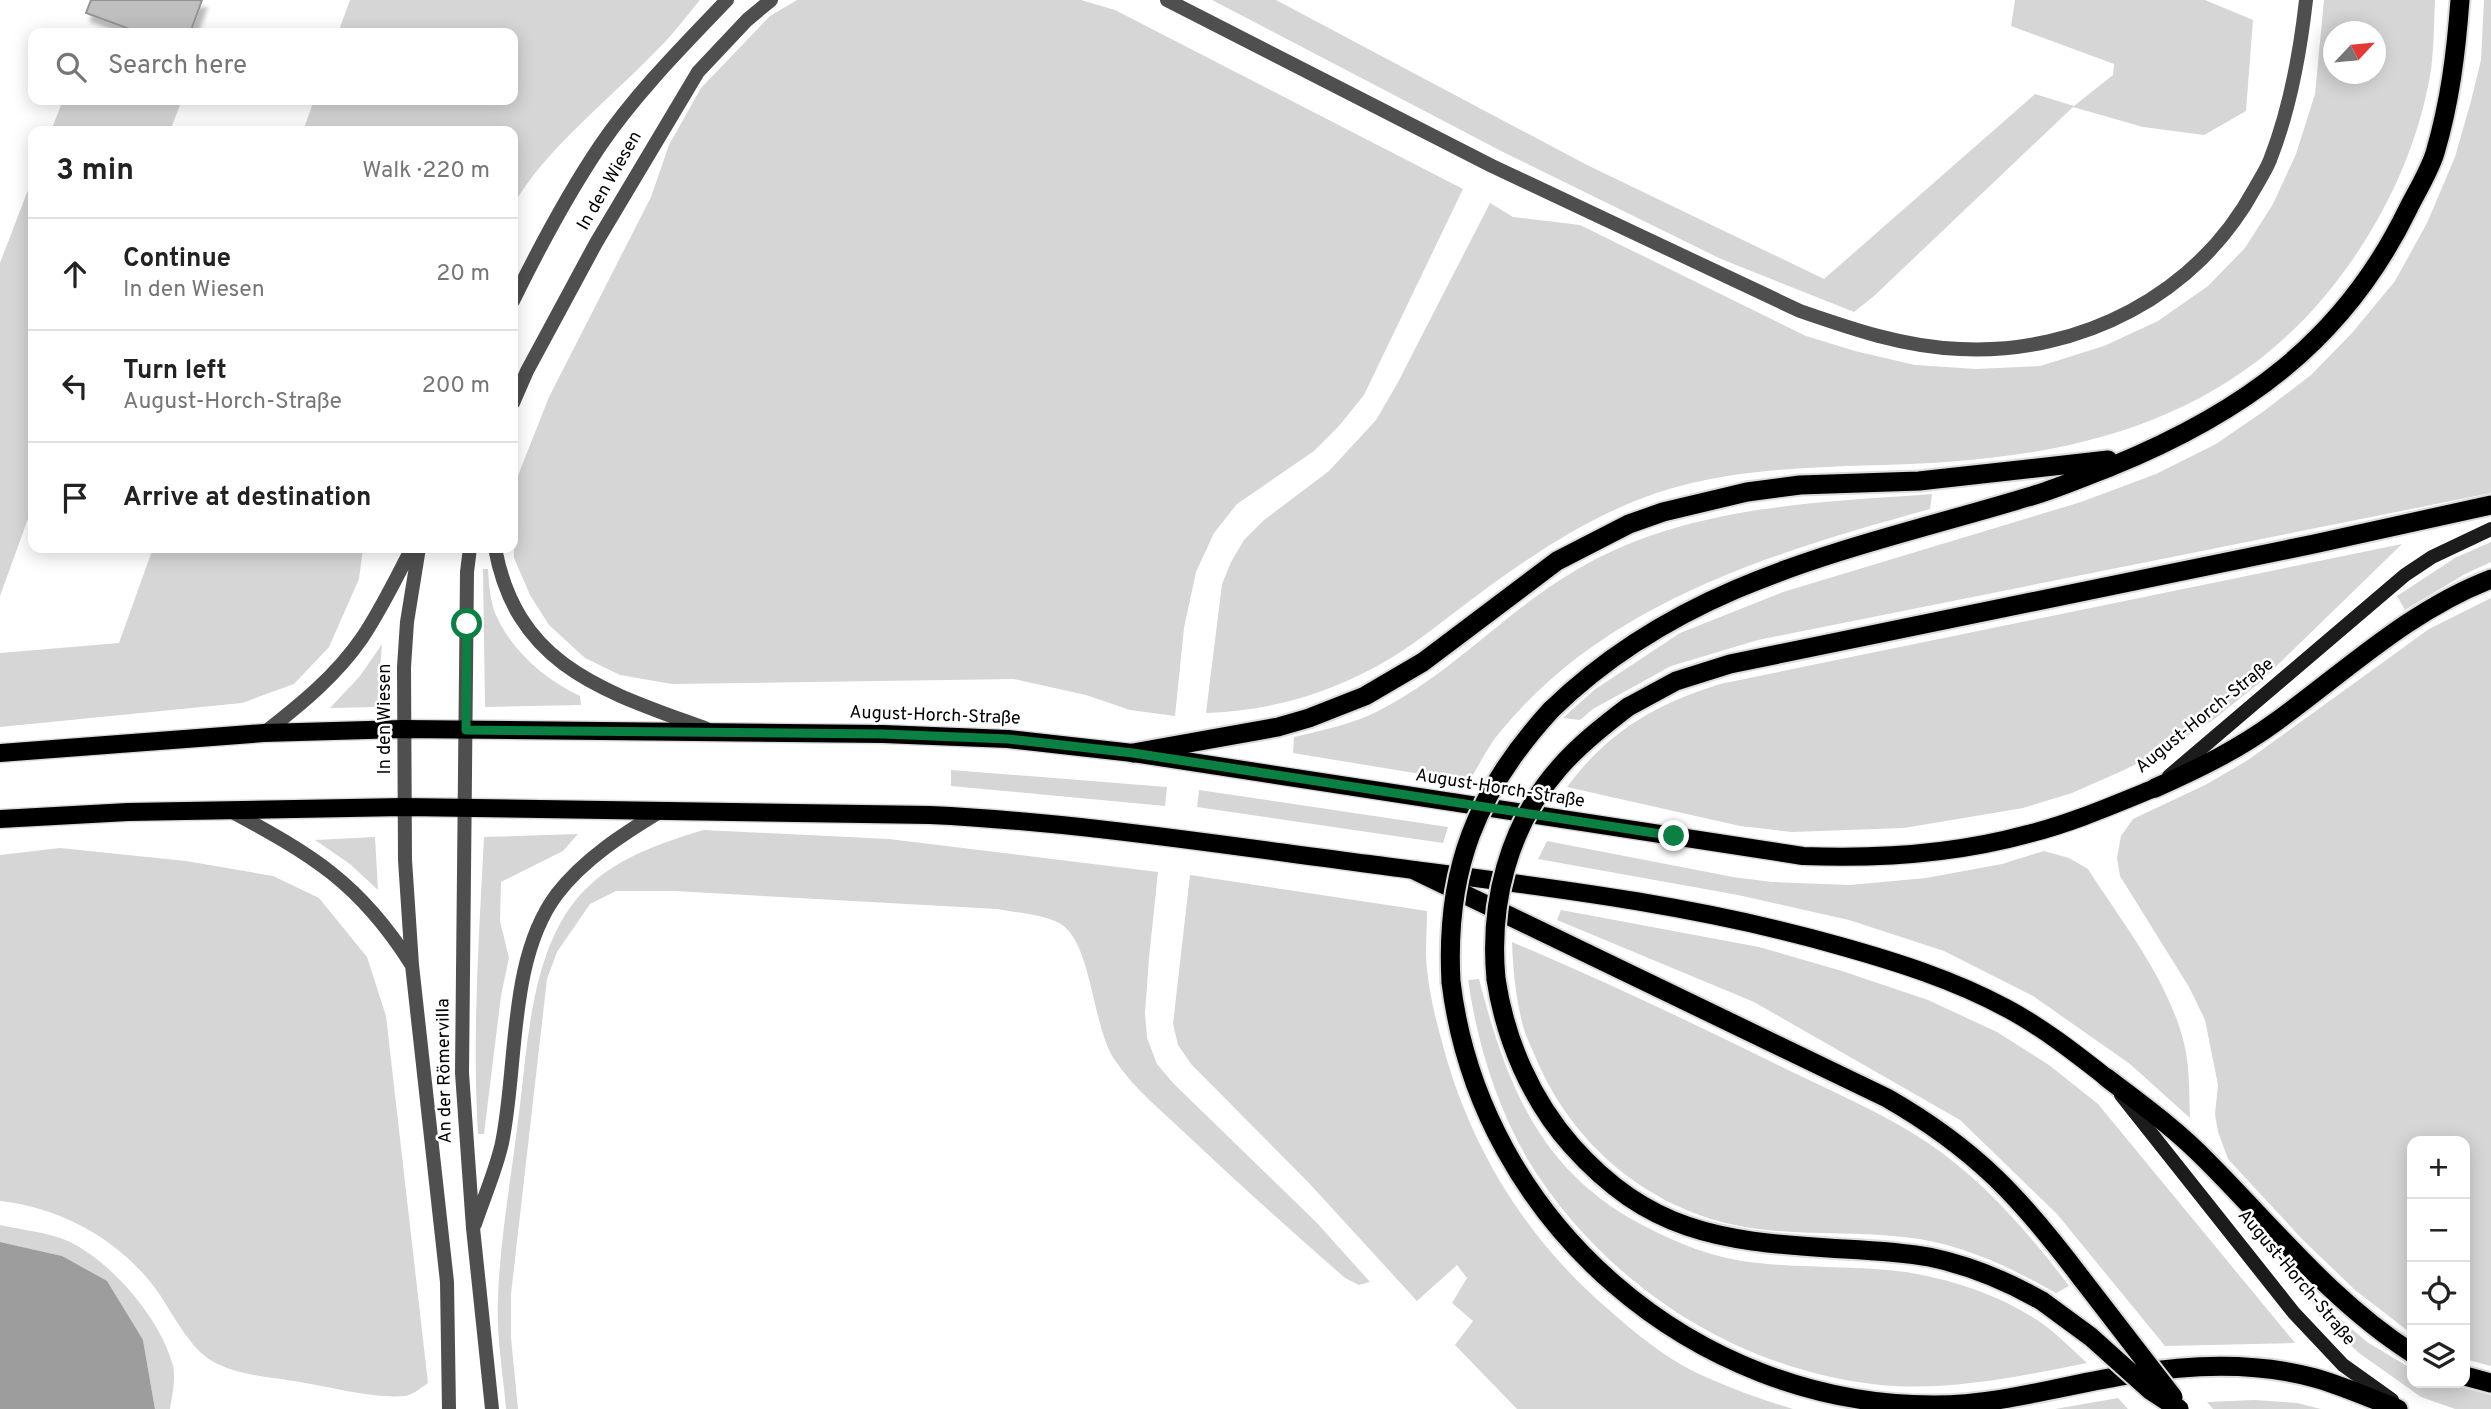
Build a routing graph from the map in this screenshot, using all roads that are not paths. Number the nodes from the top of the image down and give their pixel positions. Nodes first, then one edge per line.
1 (727, 0) edge
2 (771, 0) edge
3 (1167, 0) edge
4 (2306, 0) edge
5 (2460, 0) edge
6 (518, 292) edge
7 (518, 392) edge
8 (2135, 456) junction
9 (2491, 505) edge
10 (2491, 529) edge
11 (409, 553) edge
12 (418, 553) edge
13 (469, 553) edge
14 (496, 553) edge
15 (2491, 579) edge
16 (403, 729) junction
17 (466, 730) junction
18 (264, 733) junction
19 (718, 733) junction
20 (0, 753) edge
21 (1133, 753) junction
22 (2155, 788) junction
23 (404, 807) junction
24 (465, 809) junction
25 (228, 810) junction
26 (660, 811) junction
27 (0, 819) edge
28 (1416, 871) junction
29 (412, 965) junction
30 (2107, 1078) junction
31 (473, 1228) junction
32 (2407, 1350) edge
33 (2470, 1377) edge
34 (2491, 1383) edge
35 (449, 1409) edge
36 (492, 1409) edge
37 (2181, 1409) edge
38 (2398, 1409) edge
39 (2406, 1409) edge

1 - 6 street, In den Wiesen
2 - 7 street, In den Wiesen
3 - 4 street
5 - 8 highway
8 - 21 highway
8 - 38 highway, bridge
9 - 37 highway, bridge
10 - 22 main road, August-Horch-Straße
11 - 18 street
12 - 16 street, In den Wiesen
13 - 17 street
14 - 19 street
15 - 22 highway
16 - 17 main road, August-Horch-Straße
16 - 18 main road, August-Horch-Straße
16 - 23 street, In den Wiesen
17 - 19 main road, August-Horch-Straße
17 - 24 street, An der Römervilla
18 - 20 main road, August-Horch-Straße
19 - 21 main road, August-Horch-Straße
21 - 22 main road, August-Horch-Straße
23 - 24 main road, August-Horch-Straße
23 - 25 main road, August-Horch-Straße
23 - 29 street, An der Römervilla
24 - 26 main road, August-Horch-Straße
24 - 31 street, An der Römervilla
25 - 27 main road, August-Horch-Straße
25 - 29 street
26 - 28 main road, August-Horch-Straße
26 - 31 street
28 - 30 main road, August-Horch-Straße
28 - 37 highway, bridge
29 - 35 street, An der Römervilla
30 - 32 highway
30 - 39 main road, August-Horch-Straße
31 - 36 street, An der Römervilla
33 - 34 highway

